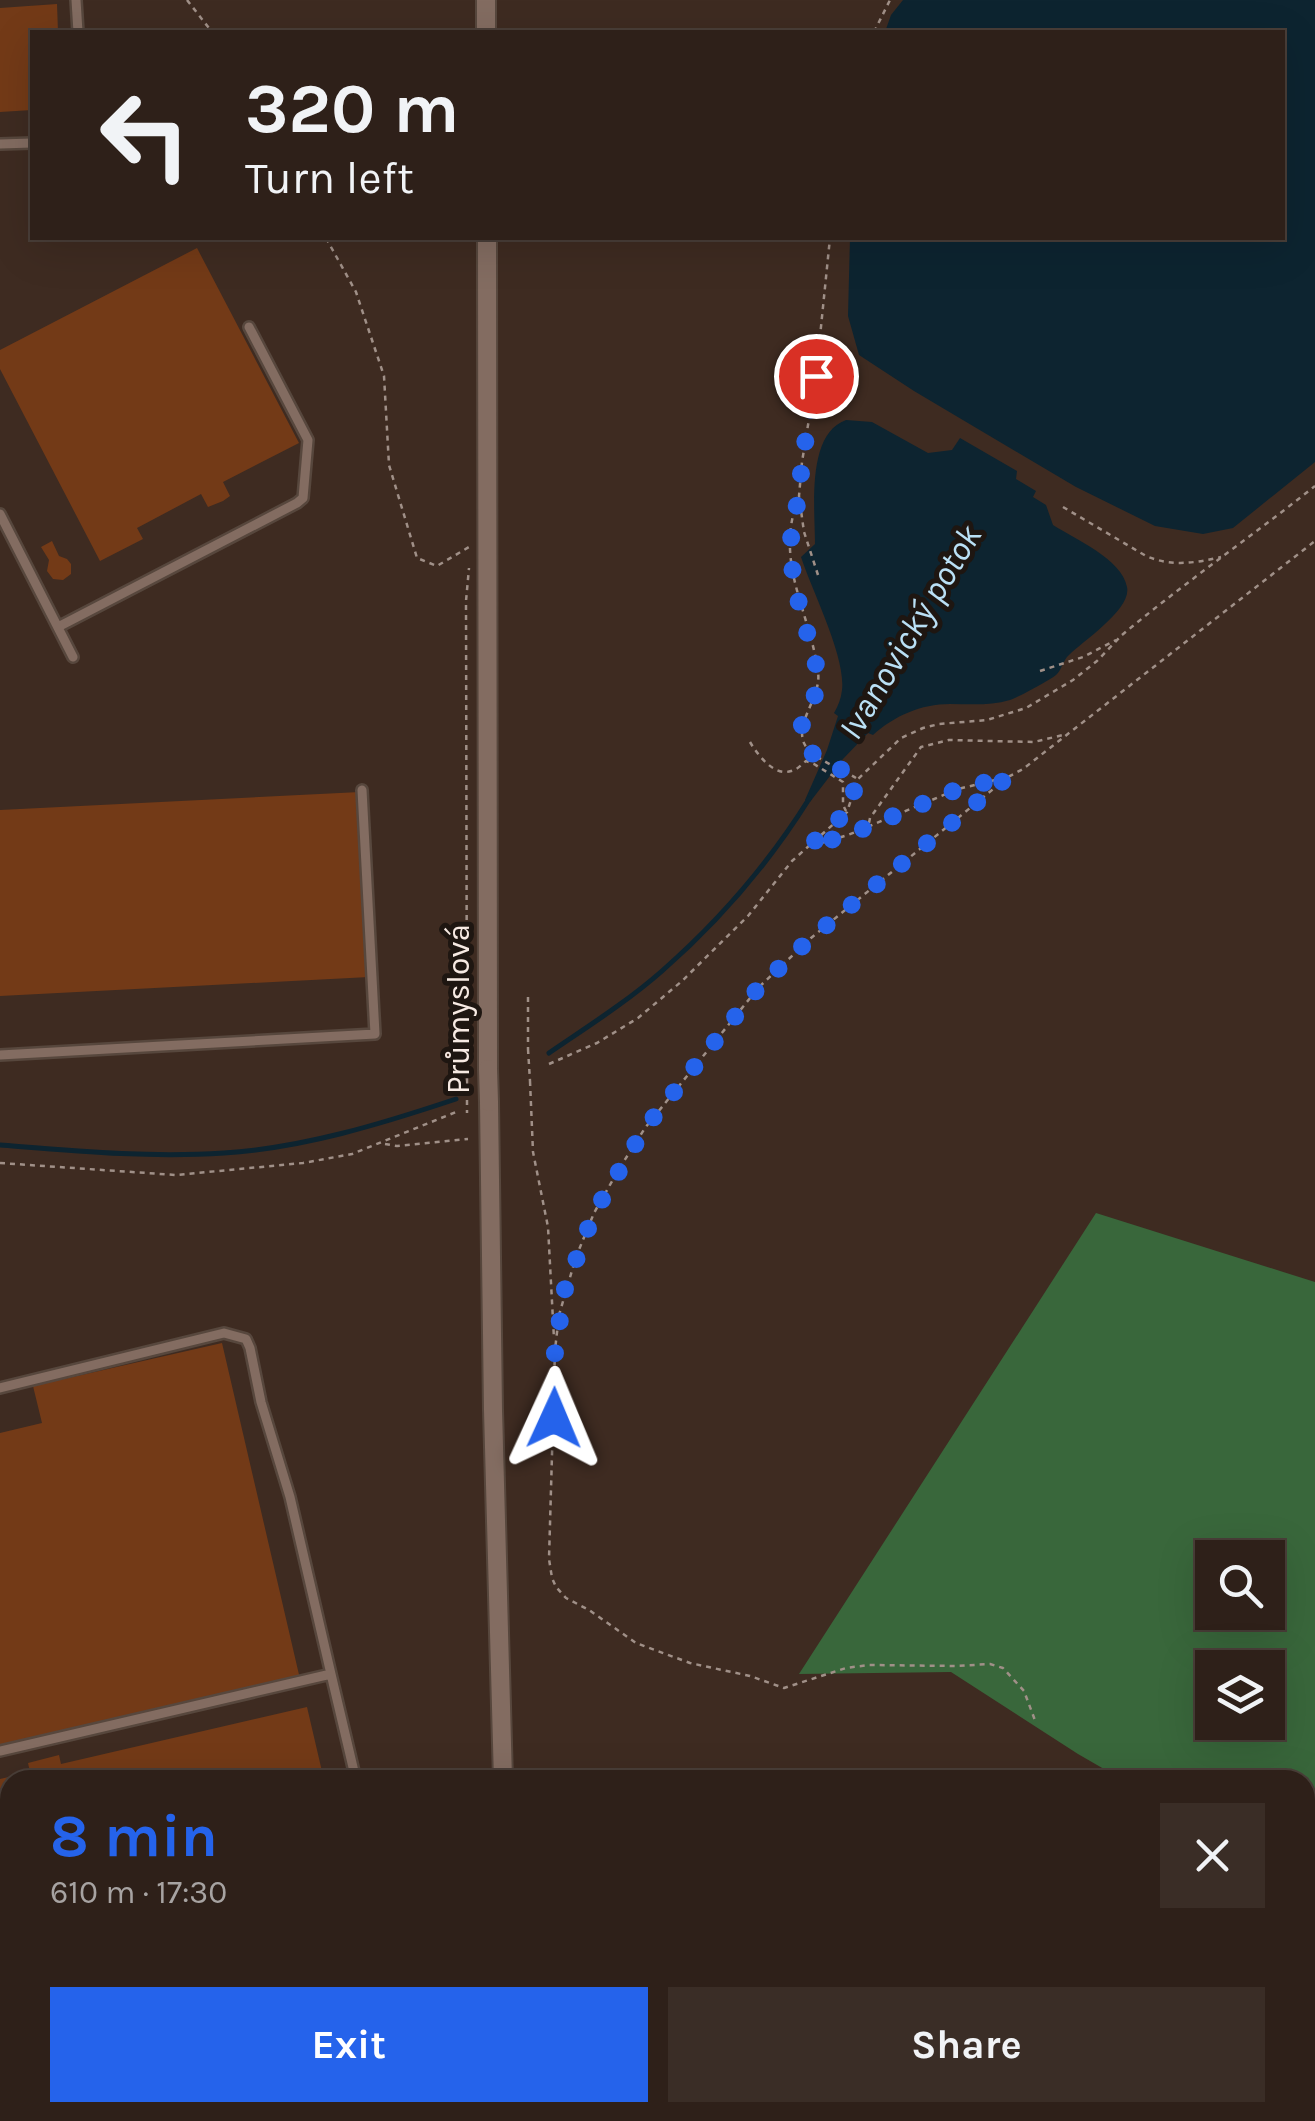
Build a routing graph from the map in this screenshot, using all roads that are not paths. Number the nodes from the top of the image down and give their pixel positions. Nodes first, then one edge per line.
1 (76, 0) edge
2 (486, 0) edge
3 (78, 30) edge
4 (486, 30) edge
5 (30, 143) edge
6 (0, 144) edge
7 (487, 240) edge
8 (250, 327) dead end
9 (0, 514) edge
10 (58, 626) junction
11 (73, 657) dead end
12 (362, 790) dead end
13 (0, 1054) edge
14 (0, 1388) edge
15 (331, 1674) junction
16 (0, 1751) edge
17 (354, 1770) edge
18 (503, 1770) edge

1 - 3 lane
2 - 4 street
5 - 6 lane
7 - 18 street, Průmyslová, bridge
8 - 10 lane
9 - 10 lane
10 - 11 lane
12 - 13 lane
14 - 15 lane
15 - 16 lane
15 - 17 lane

